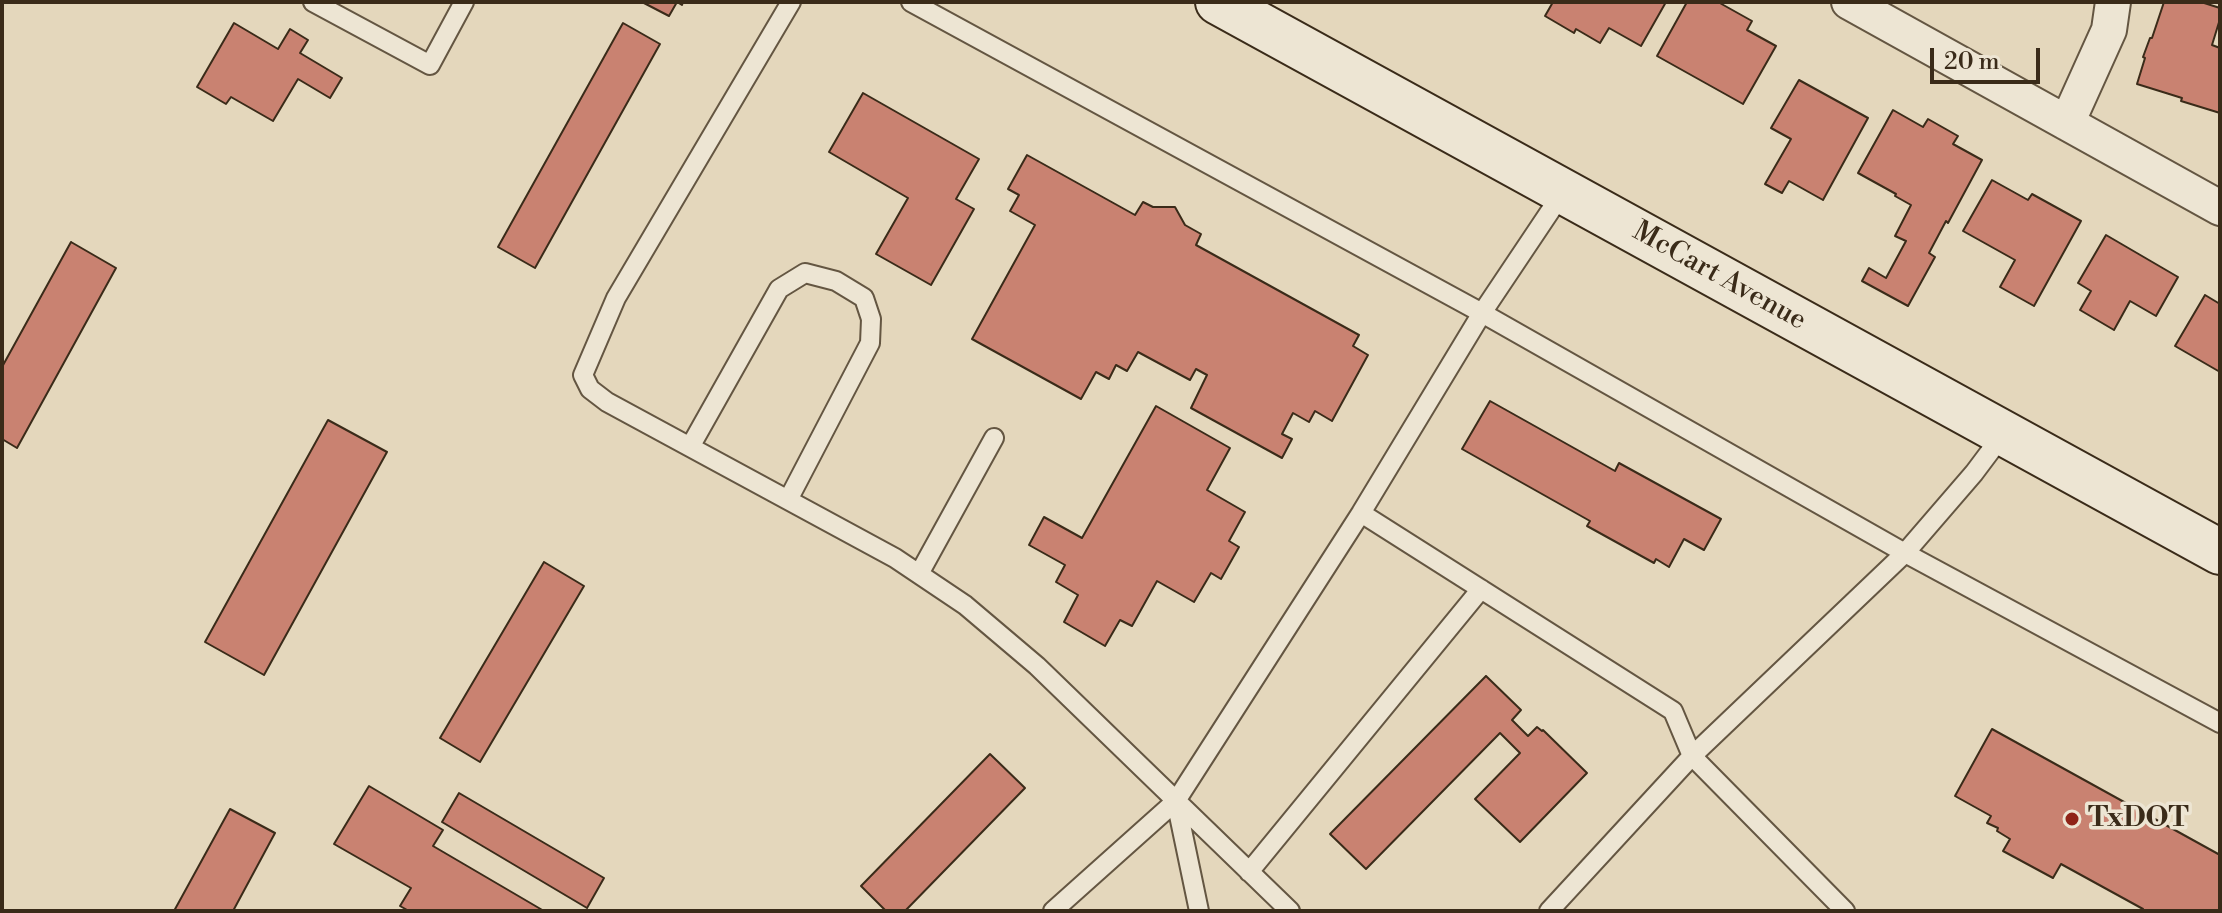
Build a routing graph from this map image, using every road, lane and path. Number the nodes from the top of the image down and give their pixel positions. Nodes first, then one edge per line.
1 (313, 2) edge
2 (464, 2) edge
3 (791, 2) edge
4 (911, 2) edge
5 (1218, 2) edge
6 (1849, 2) edge
7 (2113, 2) edge
8 (2067, 123) junction
9 (1563, 192) junction
10 (2220, 208) edge
11 (1482, 313) junction
12 (2004, 433) junction
13 (994, 438) dead end
14 (690, 447) junction
15 (788, 500) junction
16 (1361, 513) junction
17 (2220, 552) edge
18 (1905, 553) junction
19 (919, 574) junction
20 (1481, 589) junction
21 (2220, 723) edge
22 (1692, 756) junction
23 (1176, 801) junction
24 (1249, 872) junction
25 (1053, 911) edge
26 (1199, 911) edge
27 (1290, 911) edge
28 (1549, 911) edge
29 (1845, 911) edge

1 - 2 lane
3 - 14 lane
4 - 11 lane
5 - 9 main road, McCart Avenue
6 - 8 street
7 - 8 street
8 - 10 street
9 - 11 lane
9 - 12 main road, McCart Avenue
11 - 16 lane
11 - 18 lane
12 - 17 main road, McCart Avenue
12 - 18 lane
13 - 19 lane
14 - 15 lane
14 - 15 lane
15 - 19 lane
16 - 20 lane
16 - 23 lane
18 - 21 lane
18 - 22 lane
19 - 23 lane
20 - 22 lane
20 - 24 lane
22 - 28 lane
22 - 29 lane
23 - 24 lane
23 - 25 lane
23 - 26 lane
24 - 27 lane

